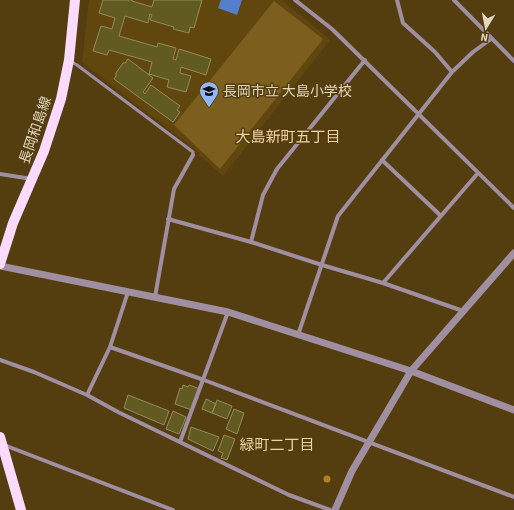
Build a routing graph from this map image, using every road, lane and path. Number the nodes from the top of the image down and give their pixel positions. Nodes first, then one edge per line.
1 (75, 0) edge
2 (295, 0) edge
3 (397, 0) edge
4 (454, 0) edge
5 (491, 39) junction
6 (69, 60) junction
7 (364, 60) junction
8 (514, 61) edge
9 (452, 72) junction
10 (418, 115) junction
11 (193, 155) joint
12 (382, 160) junction
13 (478, 173) junction
14 (0, 174) edge
15 (32, 179) junction
16 (514, 208) edge
17 (441, 216) junction
18 (168, 219) junction
19 (251, 242) junction
20 (514, 253) edge
21 (0, 265) edge
22 (322, 265) junction
23 (383, 283) junction
24 (128, 292) junction
25 (155, 297) junction
26 (464, 311) junction
27 (228, 312) junction
28 (298, 335) junction
29 (110, 347) junction
30 (0, 360) edge
31 (411, 371) junction
32 (204, 380) junction
33 (87, 395) junction
34 (514, 409) edge
35 (1, 441) edge
36 (180, 442) junction
37 (369, 442) junction
38 (514, 497) edge
39 (21, 510) edge
40 (174, 510) edge
41 (330, 510) edge
42 (335, 510) edge

1 - 6 main road, 長岡和島線
2 - 7 street
3 - 9 street
4 - 5 street
5 - 8 street
5 - 9 street
6 - 11 lane
6 - 15 main road, 長岡和島線
7 - 10 street
7 - 19 street
9 - 10 street
10 - 12 street
10 - 13 street
11 - 18 street
12 - 17 street
12 - 22 street
13 - 16 street
13 - 17 street
14 - 15 street
15 - 21 main road, 長岡和島線
17 - 23 street
18 - 19 street
18 - 25 street
19 - 22 street
20 - 26 street
21 - 24 street
22 - 23 street
22 - 28 street
23 - 26 street
24 - 25 street
24 - 29 street
25 - 27 street
26 - 31 street
27 - 28 street
27 - 32 street
28 - 31 street
29 - 32 street
29 - 33 street
30 - 33 street
31 - 34 street
31 - 37 street
32 - 36 street
32 - 37 street
33 - 36 street
35 - 39 main road
35 - 40 street
36 - 41 street
37 - 38 street
37 - 42 street

